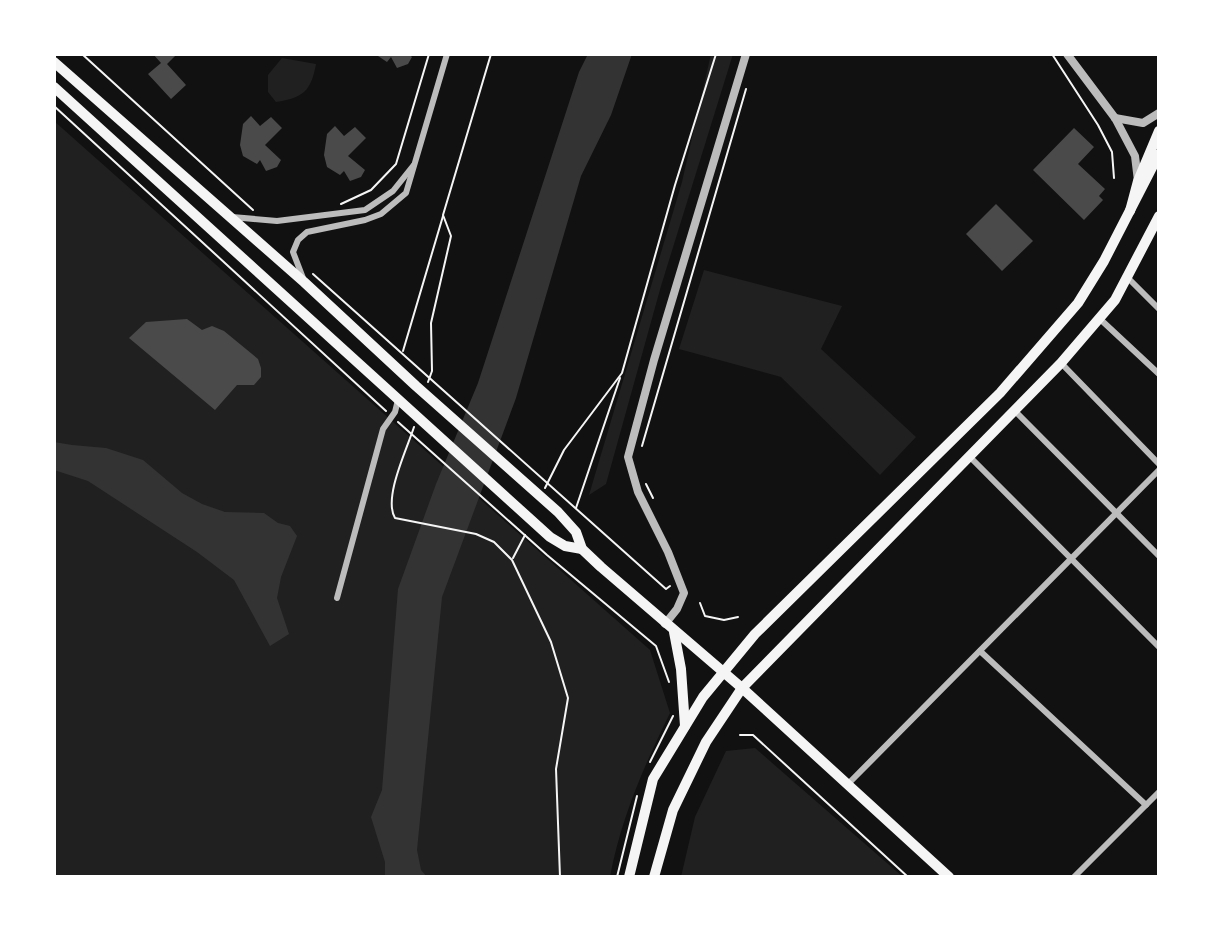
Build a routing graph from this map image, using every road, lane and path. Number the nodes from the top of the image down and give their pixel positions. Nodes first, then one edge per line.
1 (82, 54) edge
2 (429, 54) edge
3 (447, 54) edge
4 (491, 54) edge
5 (716, 54) edge
6 (746, 54) edge
7 (1052, 54) edge
8 (1067, 54) edge
9 (54, 62) edge
10 (749, 81) dead end
11 (54, 87) edge
12 (54, 106) edge
13 (1159, 113) edge
14 (1115, 118) junction
15 (1159, 131) edge
16 (1159, 155) edge
17 (416, 161) junction
18 (1114, 178) dead end
19 (1138, 181) junction
20 (340, 204) dead end
21 (1130, 211) junction
22 (256, 213) dead end
23 (443, 215) junction
24 (228, 216) junction
25 (1158, 221) edge
26 (308, 278) junction
27 (1128, 278) junction
28 (1159, 309) edge
29 (1100, 319) junction
30 (402, 353) junction
31 (1061, 363) junction
32 (622, 373) junction
33 (1159, 374) edge
34 (428, 384) dead end
35 (401, 402) junction
36 (1015, 411) junction
37 (392, 416) junction
38 (416, 422) dead end
39 (640, 450) dead end
40 (970, 457) junction
41 (1159, 464) edge
42 (1159, 470) edge
43 (642, 475) dead end
44 (545, 488) dead end
45 (654, 500) dead end
46 (576, 510) junction
47 (1116, 513) junction
48 (527, 530) dead end
49 (582, 549) junction
50 (1159, 556) edge
51 (1071, 558) junction
52 (512, 561) junction
53 (671, 585) dead end
54 (337, 598) dead end
55 (700, 603) dead end
56 (738, 617) dead end
57 (670, 628) junction
58 (1159, 646) edge
59 (980, 651) junction
60 (722, 672) junction
61 (669, 682) dead end
62 (742, 688) junction
63 (685, 728) junction
64 (740, 734) dead end
65 (848, 784) junction
66 (1159, 792) edge
67 (1146, 805) junction
68 (560, 877) edge
69 (628, 877) edge
70 (654, 877) edge
71 (908, 877) edge
72 (949, 877) edge
73 (1074, 877) edge

1 - 22 path
2 - 20 path
3 - 17 street
4 - 23 path
5 - 32 path
6 - 57 street
7 - 18 path
8 - 14 street
9 - 24 main road
10 - 39 path
11 - 35 main road
12 - 37 path
13 - 14 street
14 - 19 street
15 - 19 main road
16 - 21 main road
17 - 24 street
17 - 26 street
19 - 21 main road
21 - 60 main road
23 - 30 path
23 - 34 path
24 - 26 main road
25 - 27 main road
26 - 30 path
26 - 49 main road
27 - 28 street
27 - 29 main road
29 - 31 main road
29 - 33 street
30 - 46 path
31 - 36 main road
31 - 41 street
32 - 44 path
32 - 46 path
35 - 37 street
35 - 49 main road
36 - 40 main road
36 - 47 street
37 - 54 street
37 - 61 path
38 - 52 path
40 - 51 street
40 - 62 main road
42 - 47 street
43 - 45 path
46 - 53 path
47 - 50 street
47 - 51 street
48 - 52 path
49 - 57 main road
51 - 58 street
51 - 59 street
52 - 68 path
55 - 56 path
57 - 60 main road
57 - 63 main road
59 - 65 street
59 - 67 street
60 - 62 main road
60 - 63 main road
62 - 65 main road
62 - 70 main road
63 - 69 main road
64 - 71 path
65 - 72 main road
66 - 67 street
67 - 73 street

